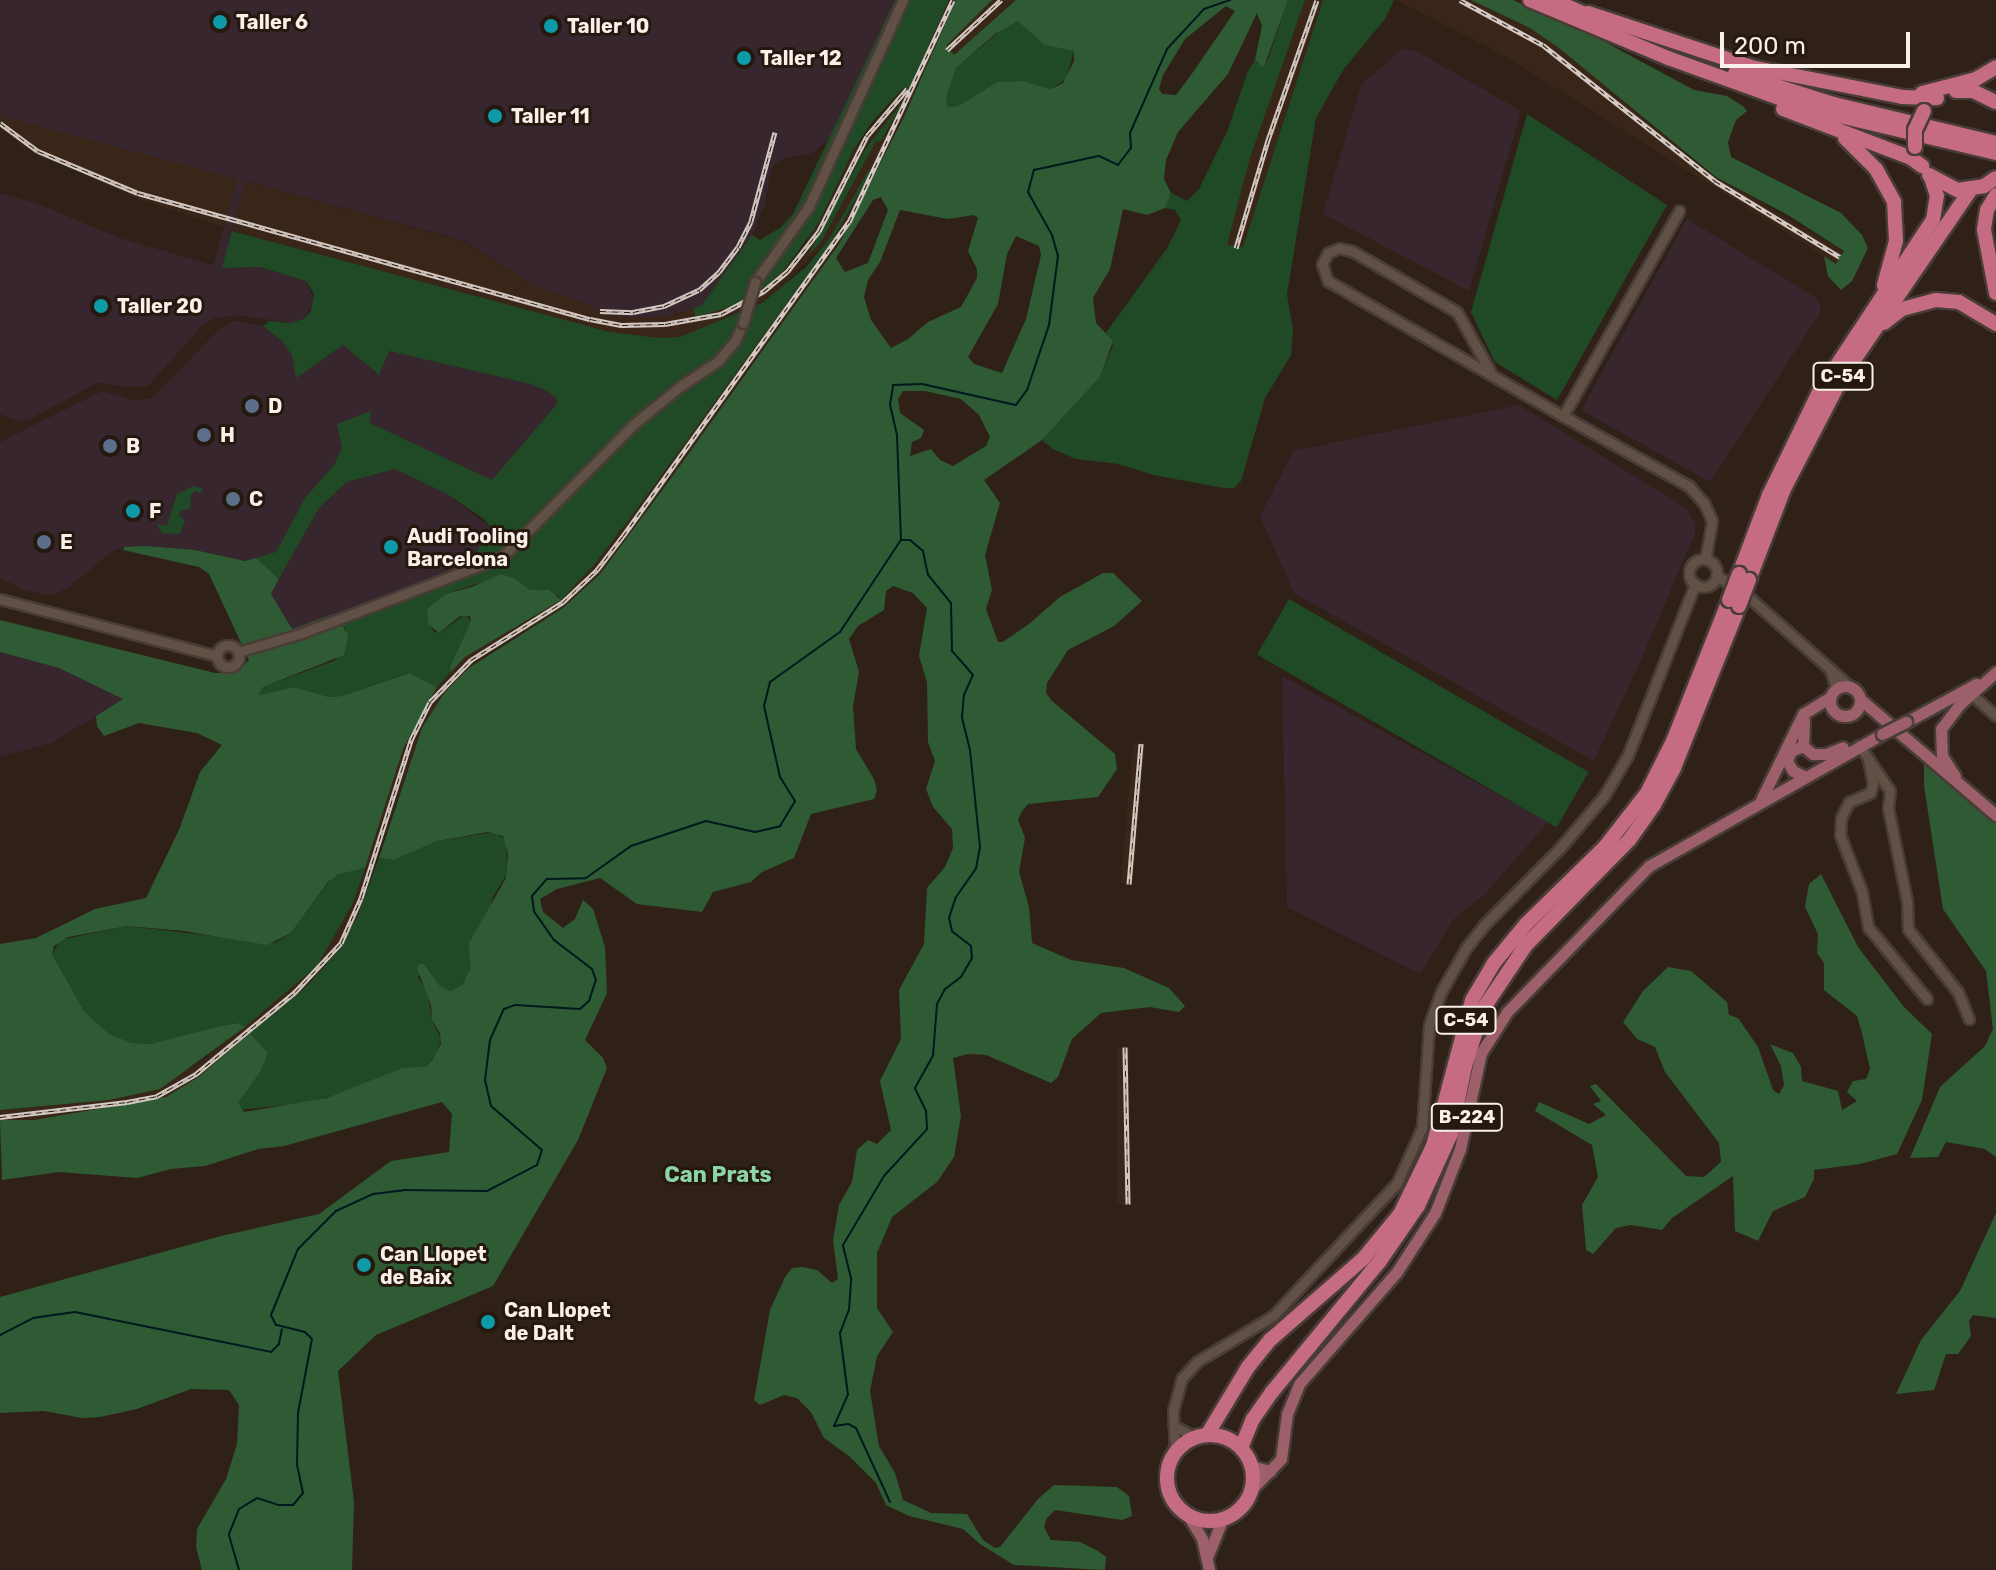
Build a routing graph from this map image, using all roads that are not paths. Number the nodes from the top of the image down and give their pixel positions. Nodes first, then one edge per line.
1 (903, 0) edge
2 (1530, 0) edge
3 (1553, 0) edge
4 (1575, 15) junction
5 (1996, 68) edge
6 (1973, 91) junction
7 (1902, 97) junction
8 (1937, 98) junction
9 (1996, 102) edge
10 (1828, 126) junction
11 (1996, 143) edge
12 (1996, 153) edge
13 (1926, 172) junction
14 (1996, 179) edge
15 (1971, 189) junction
16 (1996, 195) edge
17 (1679, 211) dead end
18 (1996, 293) edge
19 (1876, 305) junction
20 (1996, 324) edge
21 (1866, 340) junction
22 (1492, 375) junction
23 (1563, 416) junction
24 (1705, 559) junction
25 (1716, 575) junction
26 (1744, 577) junction
27 (1695, 584) junction
28 (0, 599) edge
29 (1734, 603) junction
30 (238, 652) junction
31 (217, 656) junction
32 (1828, 666) junction
33 (1996, 672) edge
34 (1849, 686) junction
35 (1833, 693) junction
36 (1971, 694) junction
37 (1859, 705) junction
38 (1812, 708) junction
39 (1833, 710) junction
40 (1996, 716) edge
41 (1803, 746) junction
42 (1857, 746) junction
43 (1868, 759) junction
44 (1803, 776) junction
45 (1962, 787) junction
46 (1760, 800) junction
47 (1996, 813) edge
48 (1927, 999) dead end
49 (1969, 1019) dead end
50 (1176, 1427) junction
51 (1201, 1436) junction
52 (1241, 1448) junction
53 (1175, 1452) junction
54 (1251, 1466) junction
55 (1270, 1471) junction
56 (1252, 1489) junction
57 (1189, 1517) junction
58 (1222, 1520) junction
59 (1208, 1556) junction
60 (1209, 1570) edge

1 - 30 street, bridge
2 - 4 highway
3 - 4 highway
4 - 7 highway
4 - 10 highway
4 - 11 highway
4 - 12 highway
5 - 6 main road
5 - 7 highway
6 - 8 highway
6 - 9 highway
7 - 8 highway
8 - 13 highway, C-54 / C-54, bridge
10 - 13 highway
10 - 19 highway
13 - 15 highway
13 - 19 highway, C-54 / C-54
14 - 15 highway
15 - 21 highway, C-54
16 - 18 highway
17 - 23 street
19 - 26 highway, C-54 / C-54
20 - 21 highway
21 - 26 highway, C-54
22 - 22 street
22 - 23 street
23 - 24 street
24 - 25 street
24 - 27 street
25 - 27 street
25 - 32 street
26 - 29 highway, C-54 / C-54, bridge
27 - 50 street
28 - 31 street
29 - 51 highway, C-54 / C-54
29 - 52 highway, C-54 / C-54
30 - 31 street
30 - 31 street
32 - 34 street
32 - 35 street
33 - 36 main road
33 - 42 main road, B-224, bridge
34 - 35 main road
34 - 37 main road
35 - 38 main road
35 - 39 main road
36 - 40 street
36 - 45 main road
37 - 39 main road
37 - 45 main road
38 - 39 main road
38 - 41 main road
38 - 46 main road
41 - 42 main road
41 - 44 main road
42 - 43 street
42 - 44 main road, B-224
43 - 48 street
43 - 49 street
44 - 46 main road, B-224
45 - 47 main road
46 - 55 main road, B-224
50 - 51 street
50 - 53 street
51 - 52 highway
51 - 53 highway
52 - 54 highway
53 - 57 highway, B-224
54 - 55 main road
54 - 56 highway
55 - 56 main road, B-224
56 - 58 highway, B-224
57 - 58 highway
57 - 59 main road, B-224
58 - 59 main road, B-224
59 - 60 main road, B-224

